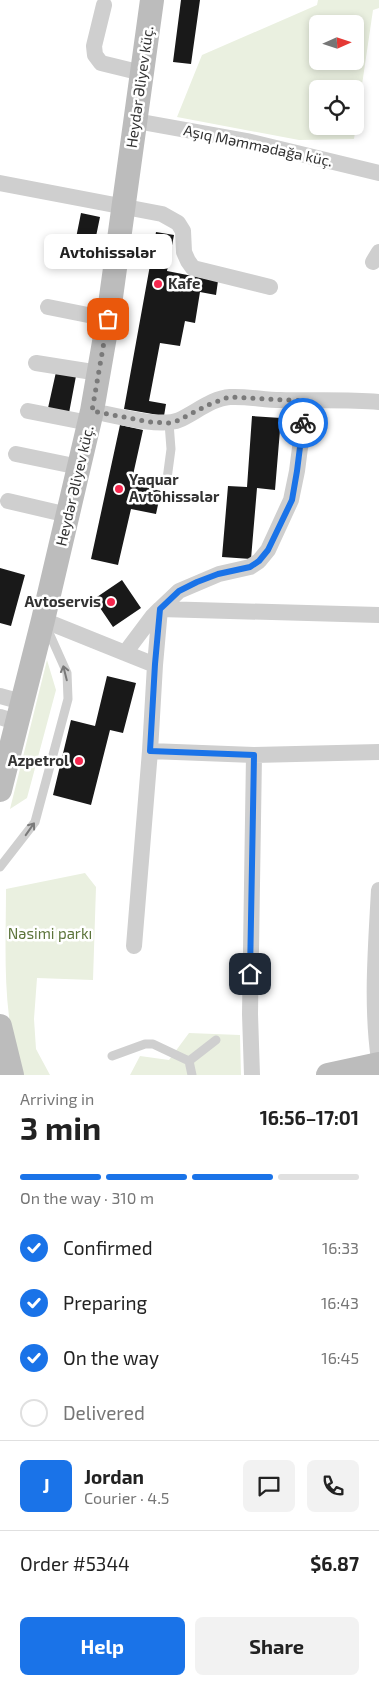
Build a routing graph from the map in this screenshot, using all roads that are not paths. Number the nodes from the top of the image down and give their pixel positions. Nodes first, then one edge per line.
1 (152, 0) edge
2 (104, 5) dead end
3 (142, 73) junction
4 (136, 121) junction
5 (379, 173) edge
6 (0, 183) edge
7 (124, 206) junction
8 (270, 287) dead end
9 (48, 307) dead end
10 (108, 319) junction
11 (36, 363) dead end
12 (99, 373) junction
13 (306, 401) junction
14 (379, 402) edge
15 (28, 411) dead end
16 (91, 417) junction
17 (169, 423) junction
18 (16, 454) dead end
19 (79, 467) junction
20 (167, 479) dead end
21 (8, 501) dead end
22 (68, 515) junction
23 (160, 609) junction
24 (379, 615) edge
25 (43, 620) junction
26 (125, 653) junction
27 (155, 664) junction
28 (9, 709) edge
29 (150, 751) junction
30 (379, 752) edge
31 (254, 755) junction
32 (0, 790) edge
33 (0, 867) edge
34 (379, 890) edge
35 (134, 946) dead end
36 (0, 1026) edge
37 (216, 1040) dead end
38 (112, 1056) dead end
39 (189, 1061) junction
40 (379, 1062) edge
41 (12, 1075) edge
42 (192, 1075) edge
43 (252, 1075) edge
44 (328, 1075) edge

1 - 3 main road, Heydər Əliyev küç.
2 - 3 street
3 - 4 main road, Heydər Əliyev küç.
4 - 5 street, Aşıq Məmmədağa küç.
4 - 7 main road, Heydər Əliyev küç.
6 - 7 street
7 - 8 street
7 - 10 main road, Heydər Əliyev küç.
9 - 10 street
10 - 12 main road, Heydər Əliyev küç.
11 - 12 street
12 - 16 main road, Heydər Əliyev küç.
13 - 14 street
13 - 17 street
13 - 23 street
15 - 16 street
16 - 17 street
16 - 19 main road, Heydər Əliyev küç.
17 - 20 lane
18 - 19 street
19 - 22 main road, Heydər Əliyev küç.
21 - 22 street
22 - 25 main road, Heydər Əliyev küç.
23 - 24 street
23 - 26 street
23 - 27 street
25 - 26 street
25 - 28 main road, Heydər Əliyev küç.
33 -> 25 lane
26 - 27 street
27 - 29 street
28 - 32 main road, Heydər Əliyev küç.
29 - 31 street
29 - 35 street
30 - 31 street
31 - 43 street
34 - 40 street
36 - 41 main road
37 - 39 lane
38 - 39 lane
39 - 42 lane
40 - 44 main road

